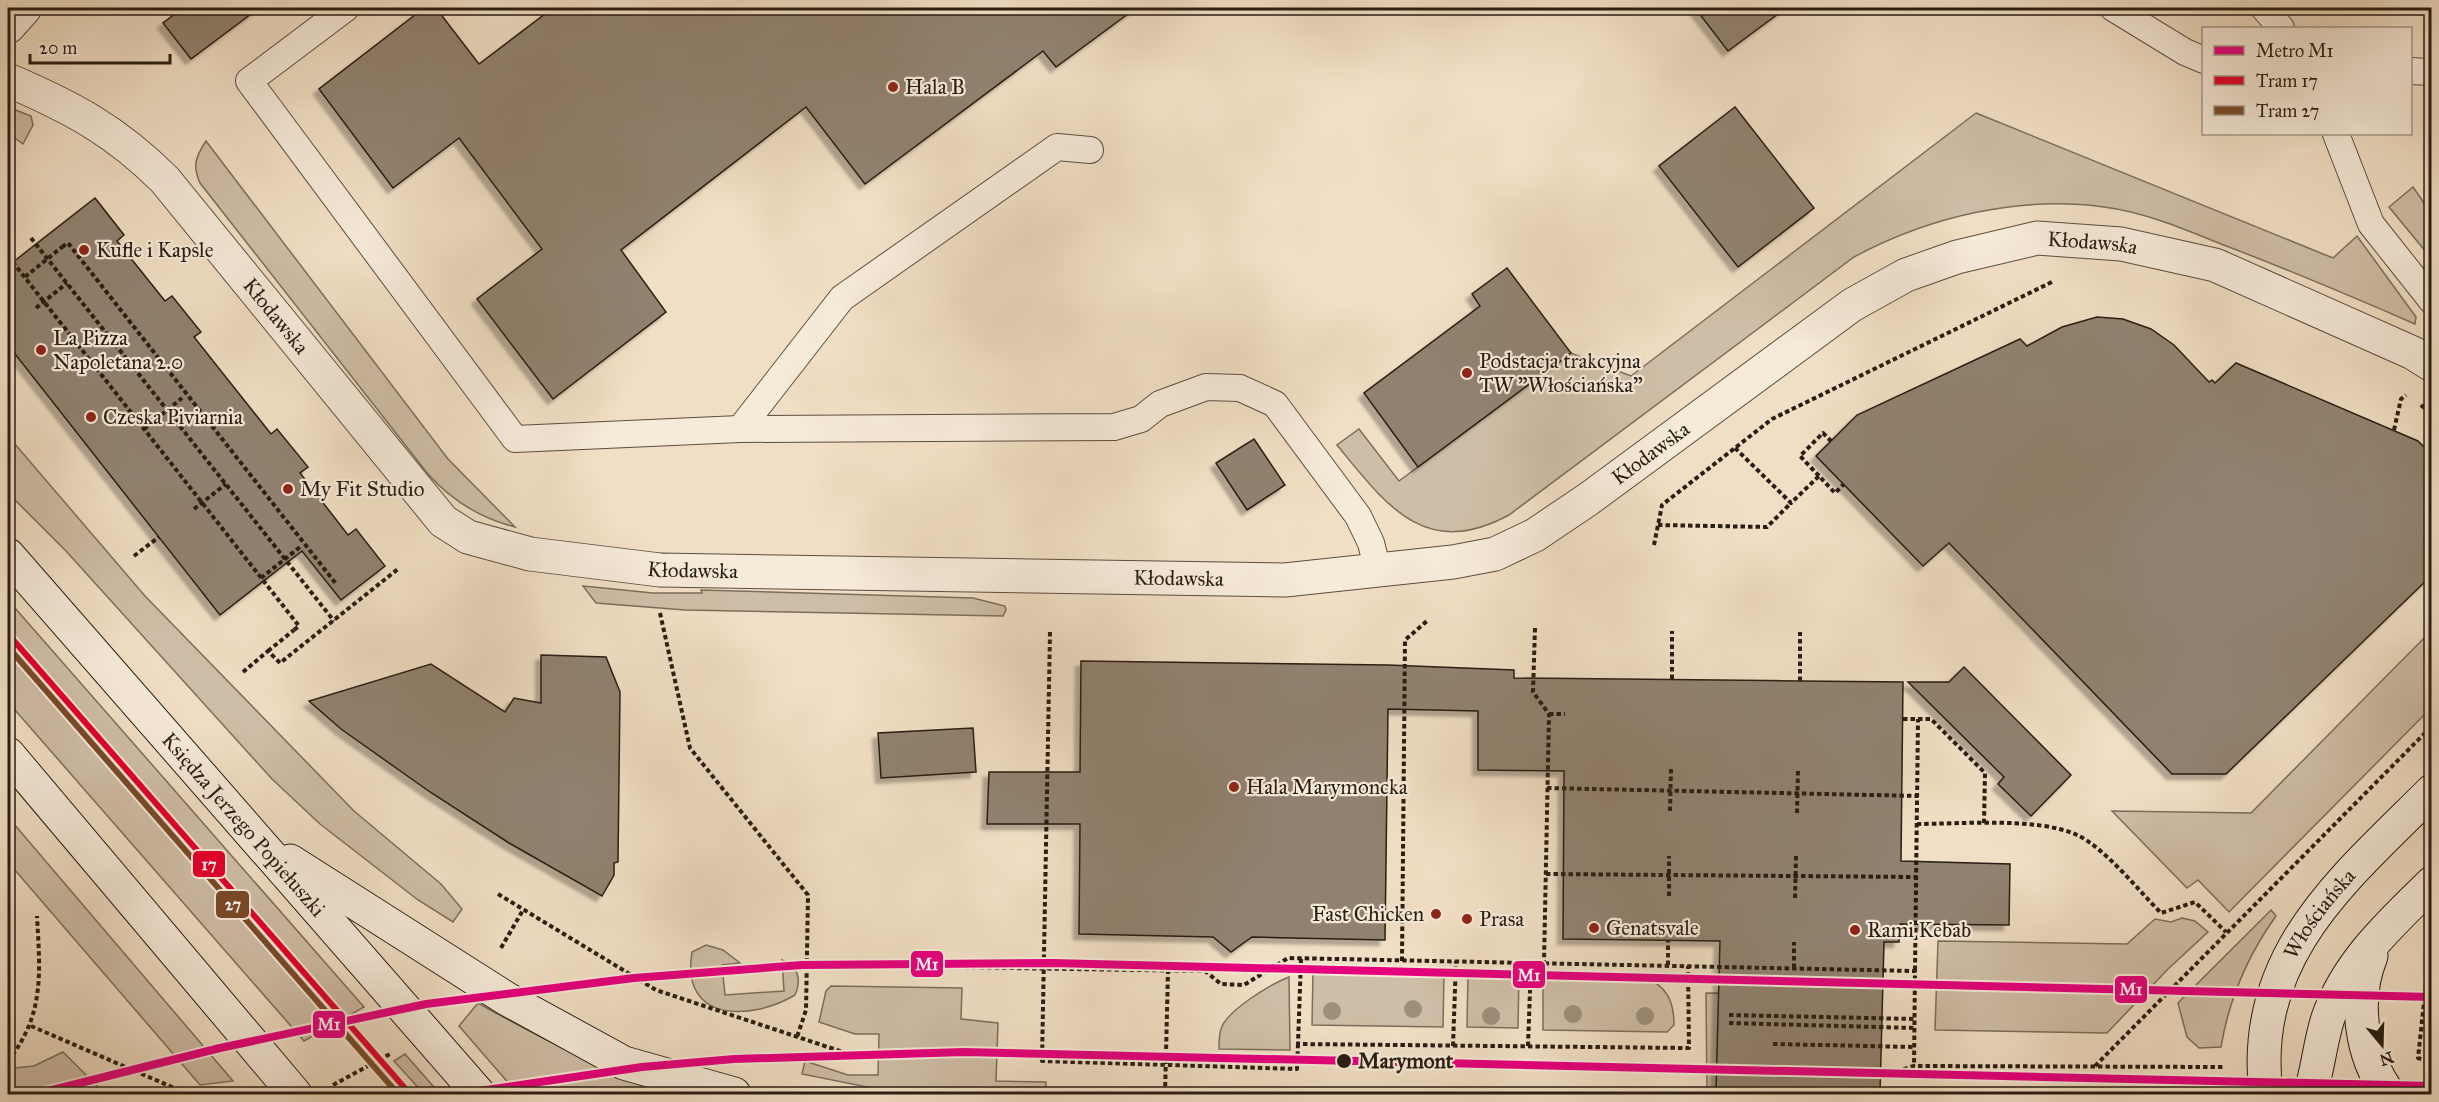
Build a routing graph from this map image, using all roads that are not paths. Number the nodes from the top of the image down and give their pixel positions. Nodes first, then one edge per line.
1 (25, 8) edge
2 (346, 8) edge
3 (2113, 8) edge
4 (2265, 8) edge
5 (8, 27) edge
6 (2280, 27) edge
7 (2202, 59) edge
8 (2412, 71) edge
9 (2432, 72) edge
10 (8, 80) edge
11 (2336, 135) edge
12 (1090, 150) dead end
13 (2432, 301) edge
14 (2432, 365) edge
15 (740, 429) junction
16 (8, 555) edge
17 (1378, 571) junction
18 (8, 754) edge
19 (2432, 791) edge
20 (258, 841) junction
21 (2432, 883) edge
22 (2380, 935) junction
23 (2265, 1081) edge
24 (295, 1095) edge
25 (479, 1095) edge
26 (734, 1095) edge
27 (2246, 1095) edge
28 (2310, 1095) edge
29 (2389, 1095) edge

1 - 5 street
2 - 15 lane
3 - 7 lane
4 - 6 lane
8 - 9 lane
10 - 17 street, Kłodawska
11 - 13 lane
12 - 15 lane
14 - 17 street, Kłodawska
15 - 17 lane
16 - 20 street, Księdza Jerzego Popiełuszki
18 - 24 street
19 - 23 street, Włościańska
20 - 25 street, Księdza Jerzego Popiełuszki
20 - 26 street
21 - 22 street
22 - 28 street
22 - 29 street
23 - 27 street, Włościańska

